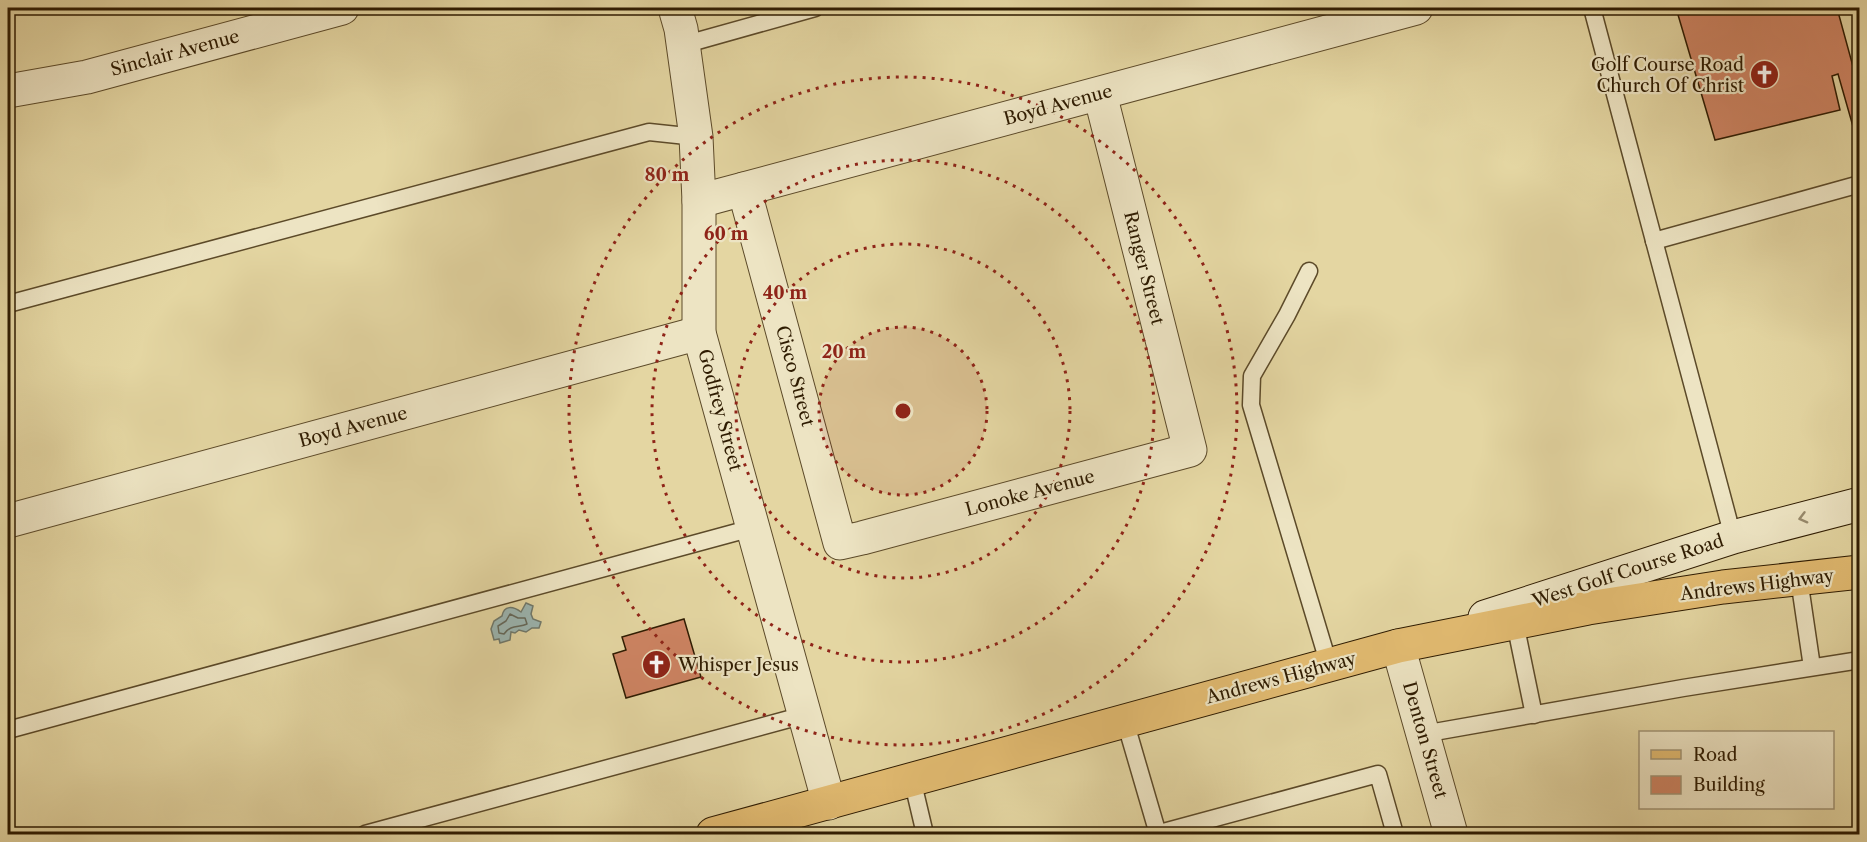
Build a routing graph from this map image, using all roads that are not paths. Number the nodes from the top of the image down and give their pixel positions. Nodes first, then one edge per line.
1 (342, 8) edge
2 (675, 8) edge
3 (815, 8) edge
4 (1592, 8) edge
5 (1406, 9) edge
6 (683, 45) junction
7 (8, 91) edge
8 (1100, 94) junction
9 (696, 137) junction
10 (1860, 184) edge
11 (744, 189) junction
12 (699, 201) junction
13 (1654, 241) junction
14 (1309, 271) dead end
15 (8, 304) edge
16 (699, 333) junction
17 (1187, 442) joint
18 (1860, 504) edge
19 (8, 521) edge
20 (752, 528) junction
21 (1732, 537) junction
22 (862, 538) joint
23 (1860, 572) edge
24 (1799, 579) junction
25 (1513, 616) junction
26 (1398, 645) junction
27 (1860, 660) edge
28 (1329, 664) junction
29 (1812, 667) junction
30 (804, 715) junction
31 (1533, 715) junction
32 (1125, 721) junction
33 (8, 730) edge
34 (1423, 735) junction
35 (912, 779) junction
36 (829, 803) junction
37 (745, 830) edge
38 (365, 834) edge
39 (713, 834) edge
40 (925, 834) edge
41 (1157, 834) edge
42 (1395, 834) edge
43 (1451, 834) edge

1 - 7 street, Sinclair Avenue
2 - 6 street, Godfrey Street
3 - 6 lane
4 - 13 lane
5 - 8 street, Boyd Avenue
6 - 9 street, Godfrey Street
8 - 11 street, Boyd Avenue
8 - 17 street, Ranger Street
9 - 12 street, Godfrey Street
9 - 15 lane
10 - 13 lane
11 - 12 street, Boyd Avenue
11 - 22 street, Cisco Street
12 - 16 street, Godfrey Street
13 - 21 lane
14 - 28 lane
16 - 19 street, Boyd Avenue
16 - 20 street, Godfrey Street
17 - 22 street, Lonoke Avenue
18 -> 21 street, West Golf Course Road
20 - 30 street, Godfrey Street
20 - 33 lane
21 - 25 street, West Golf Course Road
23 - 24 main road, Andrews Highway
24 - 25 main road, Andrews Highway
24 - 29 lane
25 - 26 main road, Andrews Highway
25 - 31 lane
26 - 28 main road, Andrews Highway
26 - 34 street, Denton Street
27 - 29 lane
28 - 32 main road, Andrews Highway
29 - 31 lane
30 - 36 street, Godfrey Street
30 - 38 lane
31 - 34 lane
32 - 35 main road, Andrews Highway
32 - 41 lane
34 - 43 street, Denton Street
35 - 36 main road, Andrews Highway
35 - 40 lane
36 - 37 main road, Andrews Highway
37 - 39 main road, Andrews Highway
41 - 42 lane

